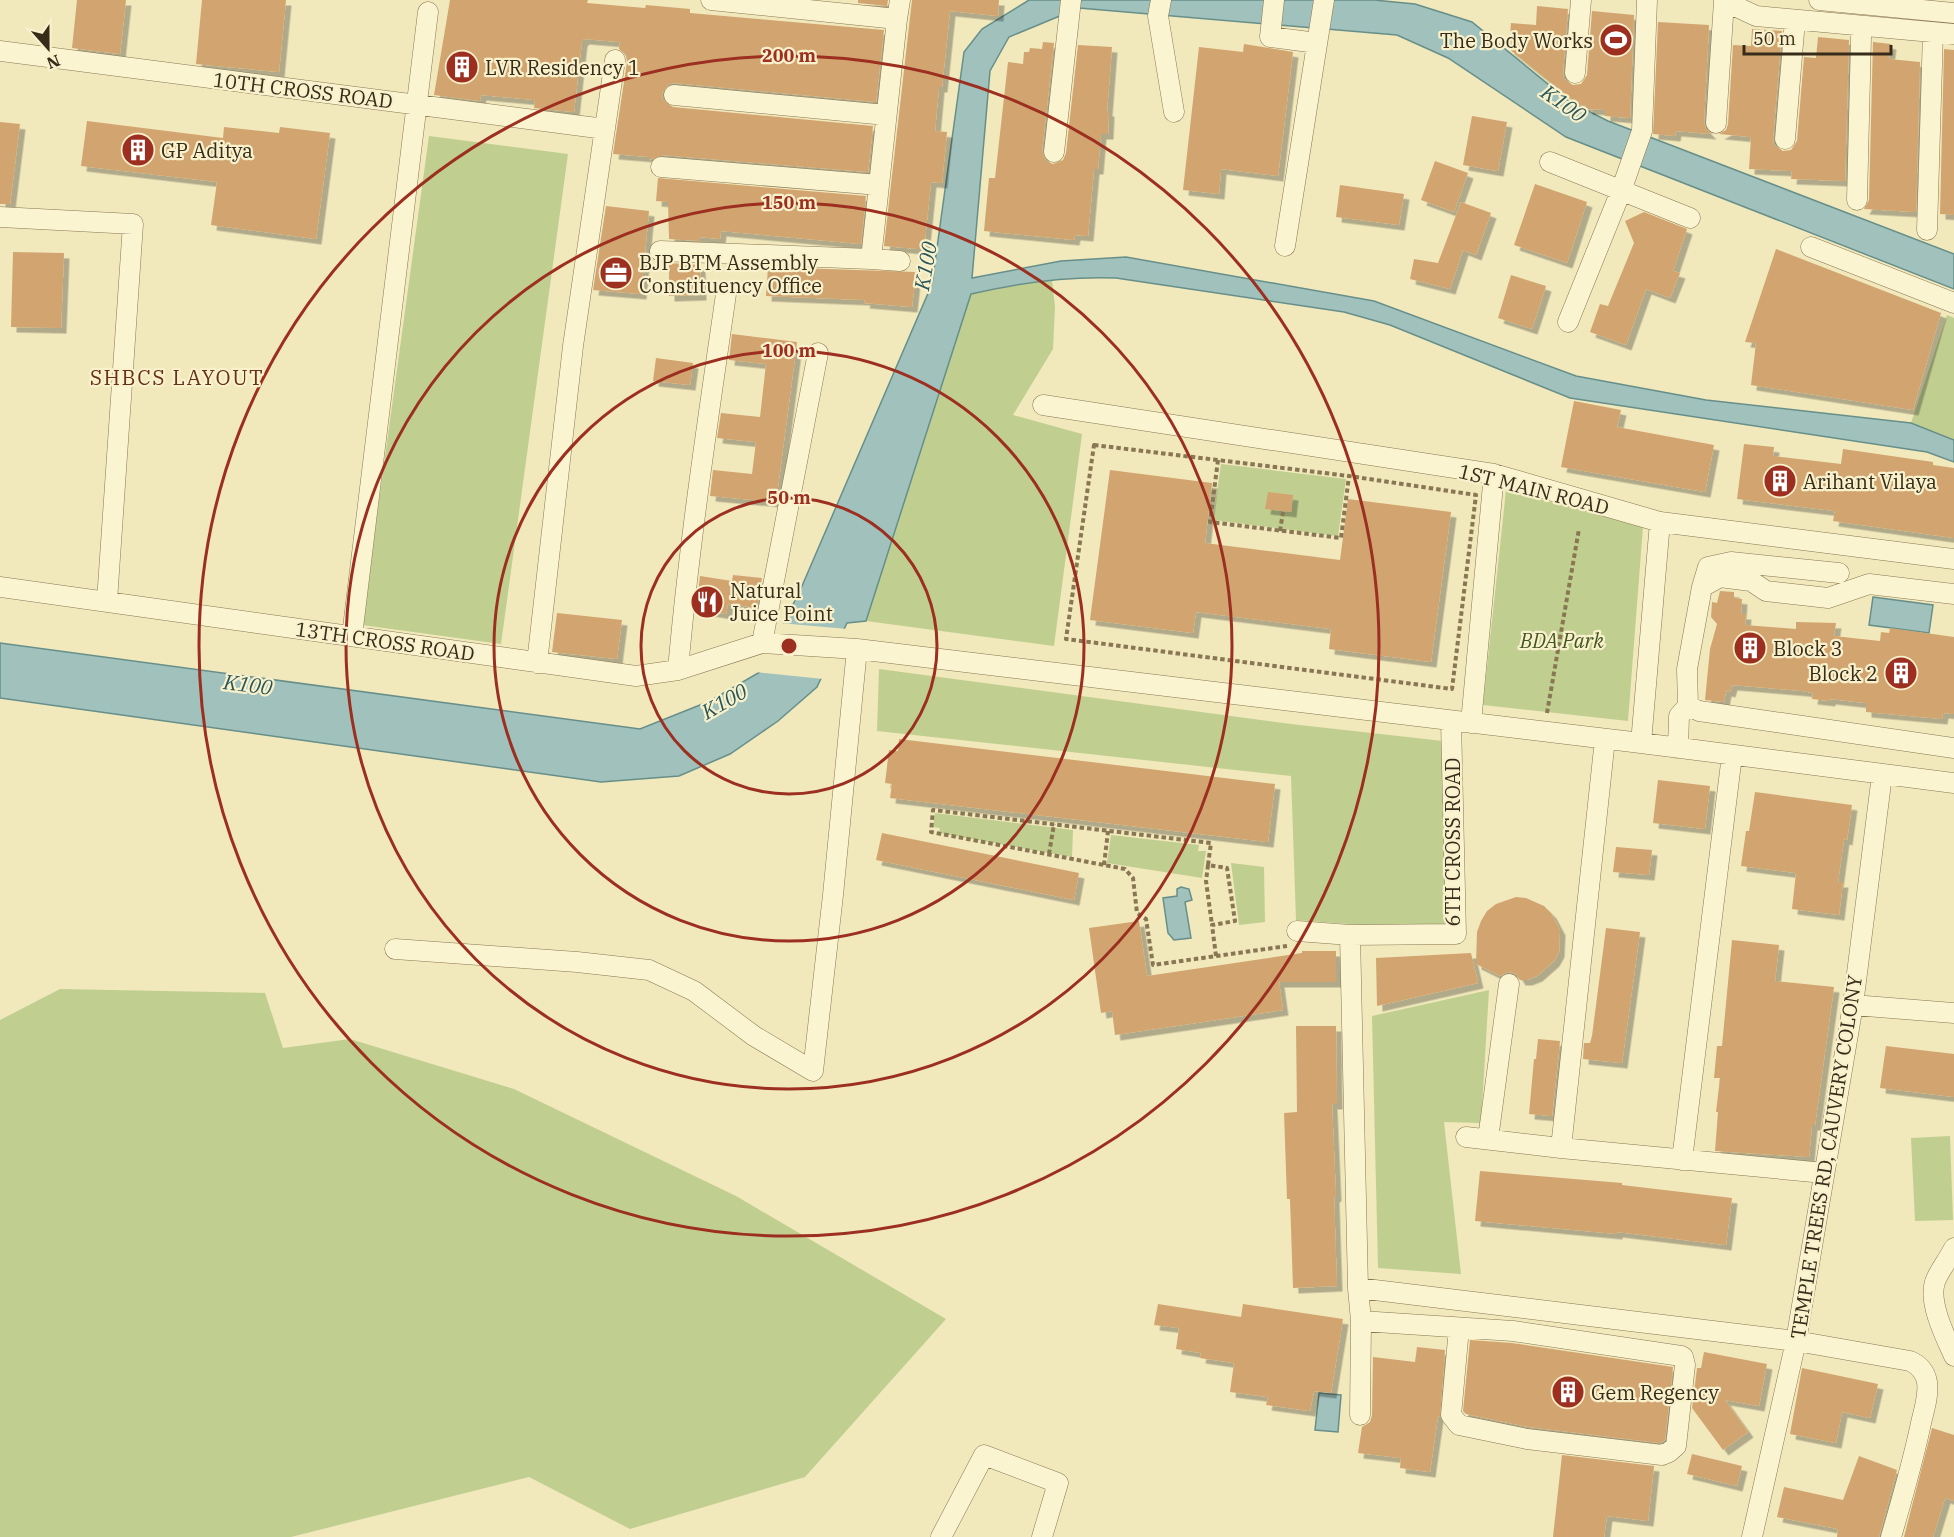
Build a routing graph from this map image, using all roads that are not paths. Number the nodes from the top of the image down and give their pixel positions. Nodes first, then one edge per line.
1 (711, 0) edge
2 (1071, 0) edge
3 (1274, 0) edge
4 (1324, 0) edge
5 (1581, 0) edge
6 (1647, 0) edge
7 (1718, 0) edge
8 (1726, 0) edge
9 (1819, 0) edge
10 (1880, 3) edge
11 (1159, 8) edge
12 (898, 10) edge
13 (428, 12) dead end
14 (1954, 13) edge
15 (1795, 20) junction
16 (1933, 32) junction
17 (1954, 34) edge
18 (1318, 37) junction
19 (1861, 37) dead end
20 (0, 51) edge
21 (615, 60) dead end
22 (1575, 73) dead end
23 (674, 96) dead end
24 (417, 105) junction
25 (1174, 112) dead end
26 (886, 115) junction
27 (1716, 123) dead end
28 (605, 129) junction
29 (1785, 139) dead end
30 (1054, 152) dead end
31 (1550, 162) dead end
32 (661, 167) dead end
33 (879, 185) junction
34 (1621, 191) junction
35 (1857, 200) dead end
36 (0, 217) edge
37 (1690, 218) dead end
38 (1927, 230) dead end
39 (1285, 246) dead end
40 (1810, 248) dead end
41 (660, 251) dead end
42 (871, 259) junction
43 (900, 261) dead end
44 (726, 294) dead end
45 (1954, 303) edge
46 (1568, 322) dead end
47 (818, 353) dead end
48 (1043, 405) dead end
49 (1494, 474) junction
50 (1660, 522) junction
51 (1954, 559) edge
52 (1839, 573) dead end
53 (0, 587) edge
54 (1702, 587) junction
55 (1954, 594) edge
56 (107, 601) junction
57 (352, 636) junction
58 (764, 642) junction
59 (848, 649) junction
60 (537, 663) junction
61 (678, 670) junction
62 (1688, 706) junction
63 (1451, 720) junction
64 (1471, 723) junction
65 (1605, 739) junction
66 (1641, 742) junction
67 (1678, 748) junction
68 (1954, 748) edge
69 (1732, 756) junction
70 (1882, 775) junction
71 (1954, 783) edge
72 (1292, 935) road end
73 (1350, 935) junction
74 (395, 949) dead end
75 (1509, 984) dead end
76 (1853, 1005) junction
77 (1954, 1013) edge
78 (1466, 1137) dead end
79 (1488, 1139) junction
80 (1561, 1148) junction
81 (1682, 1160) junction
82 (1824, 1173) junction
83 (1954, 1248) edge
84 (1358, 1288) junction
85 (1361, 1321) junction
86 (1458, 1328) junction
87 (1796, 1341) junction
88 (1954, 1356) edge
89 (1360, 1415) dead end
90 (941, 1537) edge
91 (1042, 1537) edge
92 (1752, 1537) edge
93 (1891, 1537) edge

1 - 12 street
2 - 30 street
3 - 18 street
4 - 18 street
5 - 22 street
6 - 34 street
7 - 8 street
8 - 15 street
8 - 27 street
9 - 10 street
10 - 14 street
11 - 25 street
12 - 26 street
13 - 24 street
15 - 16 street
15 - 29 street
16 - 17 street
16 - 38 street
18 - 39 street
19 - 35 street
20 - 24 street, 10TH CROSS ROAD
21 - 28 street
23 - 26 street
24 - 28 street, 10TH CROSS ROAD
24 - 57 street
26 - 33 street
28 - 60 street
31 - 34 street
32 - 33 street
33 - 42 street
34 - 37 street
34 - 46 street
36 - 56 street
40 - 45 street
41 - 42 street
42 - 43 street
44 - 61 street
47 - 58 street
48 - 49 street, 1ST MAIN ROAD
49 - 50 street, 1ST MAIN ROAD
49 - 64 street
50 - 51 street, 1ST MAIN ROAD
50 - 66 street
52 - 54 street
53 - 56 street, 13TH CROSS ROAD
54 - 55 street
54 - 62 street
56 - 57 street, 13TH CROSS ROAD
57 - 60 street, 13TH CROSS ROAD
58 - 59 street
58 - 61 street, 13TH CROSS ROAD
59 - 63 street
59 - 74 street
60 - 61 street, 13TH CROSS ROAD
62 - 67 street
62 - 68 street
63 - 64 street
63 - 73 street, 6TH CROSS ROAD
64 - 65 street
65 - 66 street
65 - 80 street
66 - 67 street
67 - 69 street
69 - 70 street
69 - 81 street
70 - 71 street
70 - 76 street, TEMPLE TREES RD, CAUVERY COLONY
72 - 73 street
73 - 84 street
75 - 79 street
76 - 77 street
76 - 82 street, TEMPLE TREES RD, CAUVERY COLONY
78 - 79 street
79 - 80 street
80 - 81 street
81 - 82 street
82 - 87 street, TEMPLE TREES RD, CAUVERY COLONY
83 - 88 street
84 - 85 street
84 - 87 street
85 - 86 street
85 - 89 street
86 - 86 street
87 - 92 street, TEMPLE TREES RD, CAUVERY COLONY
87 - 93 street
90 - 91 street

